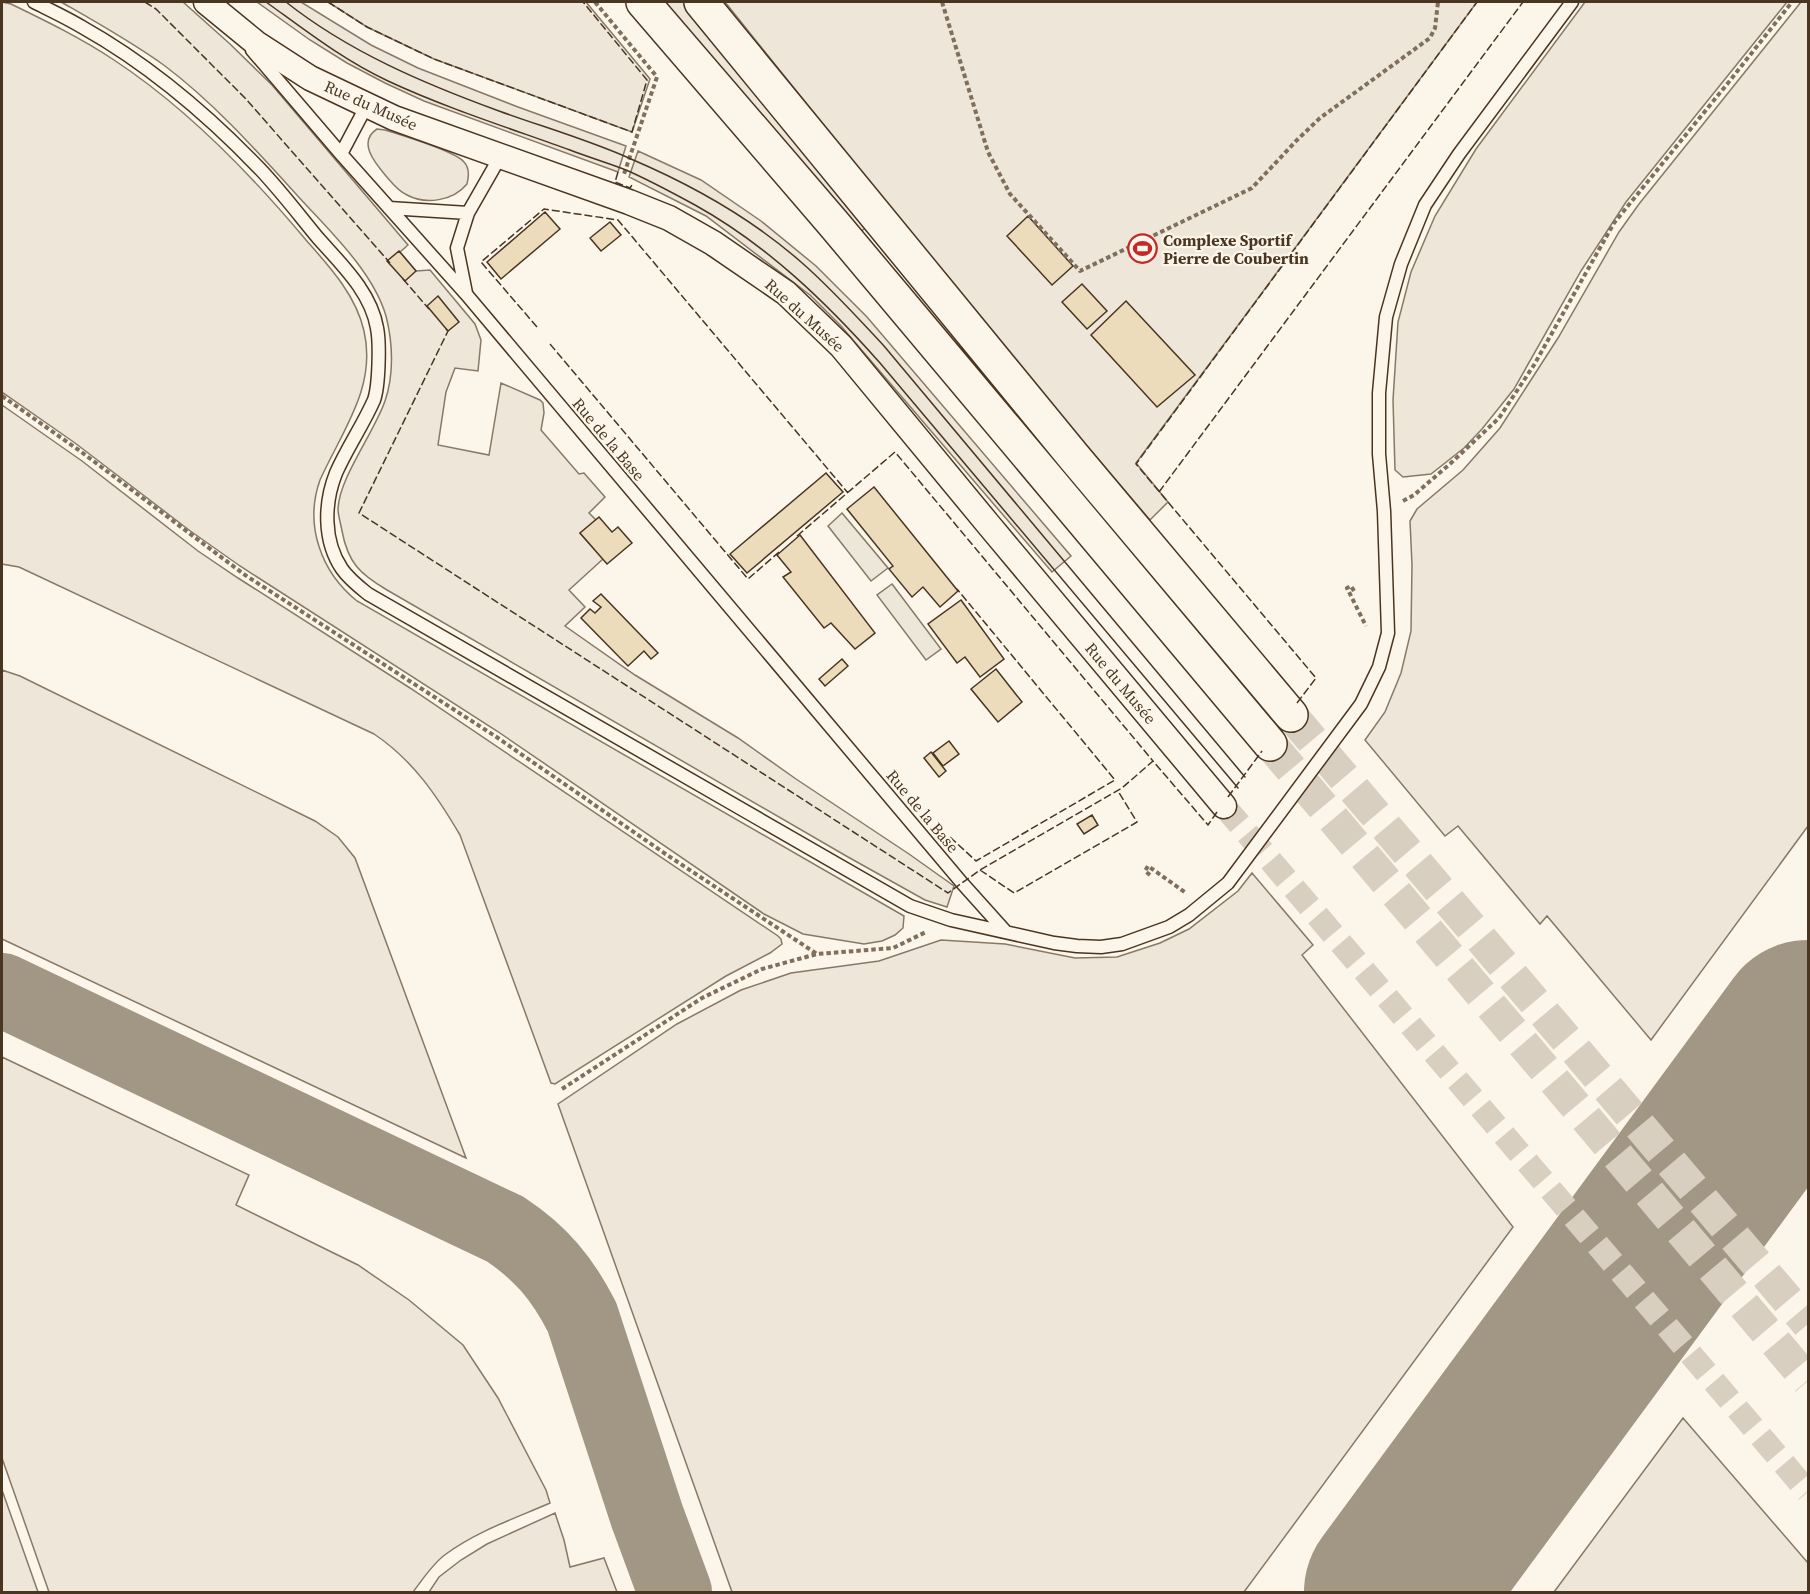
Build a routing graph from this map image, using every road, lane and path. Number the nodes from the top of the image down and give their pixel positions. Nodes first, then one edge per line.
1 (34, 2) edge
2 (206, 2) edge
3 (594, 2) edge
4 (643, 2) edge
5 (701, 2) edge
6 (942, 2) edge
7 (1438, 2) edge
8 (1572, 2) edge
9 (1792, 2) edge
10 (227, 20) junction
11 (367, 105) junction
12 (341, 154) junction
13 (500, 156) junction
14 (629, 202) junction
15 (389, 208) junction
16 (468, 213) junction
17 (466, 294) junction
18 (2, 396) edge
19 (1384, 511) junction
20 (1354, 591) dead end
21 (1355, 604) dead end
22 (1291, 715) tunnel mouth
23 (1270, 744) tunnel mouth
24 (1224, 806) tunnel mouth
25 (1150, 875) dead end
26 (1202, 905) junction
27 (951, 920) junction
28 (1005, 932) junction
29 (817, 954) junction
30 (562, 1089) dead end

1 - 27 lane
2 - 10 street, Rue du Musée
3 - 14 path
4 - 23 highway
5 - 22 highway
6 - 7 path
8 - 19 lane
9 - 19 path
10 - 11 street, Rue du Musée
10 - 12 lane, Rue de la Base
11 - 12 lane
11 - 13 street, Rue du Musée
12 - 15 lane, Rue de la Base
13 - 14 street, Rue du Musée
13 - 16 lane
14 - 24 street, Rue du Musée
15 - 16 lane
15 - 17 lane, Rue de la Base
16 - 17 lane
17 - 28 lane, Rue de la Base
18 - 29 path
19 - 26 lane
20 - 21 path
25 - 26 path
26 - 28 lane
27 - 28 lane
27 - 29 path
29 - 30 path

